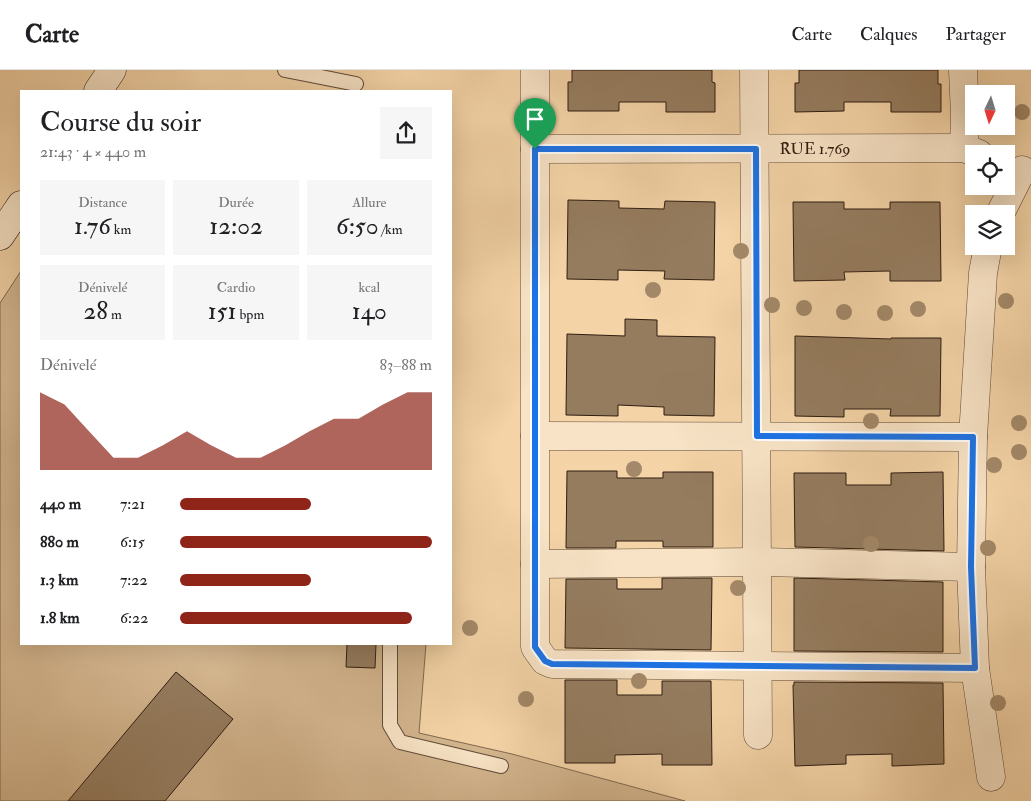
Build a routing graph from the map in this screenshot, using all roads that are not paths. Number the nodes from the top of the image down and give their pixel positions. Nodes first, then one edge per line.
1 (112, 70) edge
2 (285, 70) edge
3 (535, 70) edge
4 (754, 70) edge
5 (963, 70) edge
6 (356, 84) dead end
7 (99, 90) edge
8 (970, 145) edge
9 (535, 149) junction
10 (756, 149) junction
11 (965, 151) edge
12 (1020, 168) edge
13 (1004, 205) edge
14 (20, 206) edge
15 (0, 236) edge
16 (986, 255) edge
17 (535, 436) junction
18 (757, 436) junction
19 (973, 437) junction
20 (757, 562) junction
21 (535, 564) junction
22 (971, 567) junction
23 (390, 645) edge
24 (757, 665) junction
25 (975, 668) junction
26 (758, 735) dead end
27 (501, 766) dead end
28 (991, 778) dead end

1 - 7 street
2 - 6 lane
3 - 9 street
4 - 10 street
5 - 8 street
9 - 10 street, RUE 1.769
9 - 17 street
10 - 11 street, RUE 1.769
10 - 18 street
12 - 13 street
14 - 15 street
16 - 19 street
17 - 18 street
17 - 21 street
18 - 19 street
18 - 20 street
19 - 22 street
20 - 21 street
20 - 22 street
20 - 24 street
21 - 24 street
22 - 25 street
23 - 27 lane
24 - 25 street
24 - 26 street
25 - 28 street

